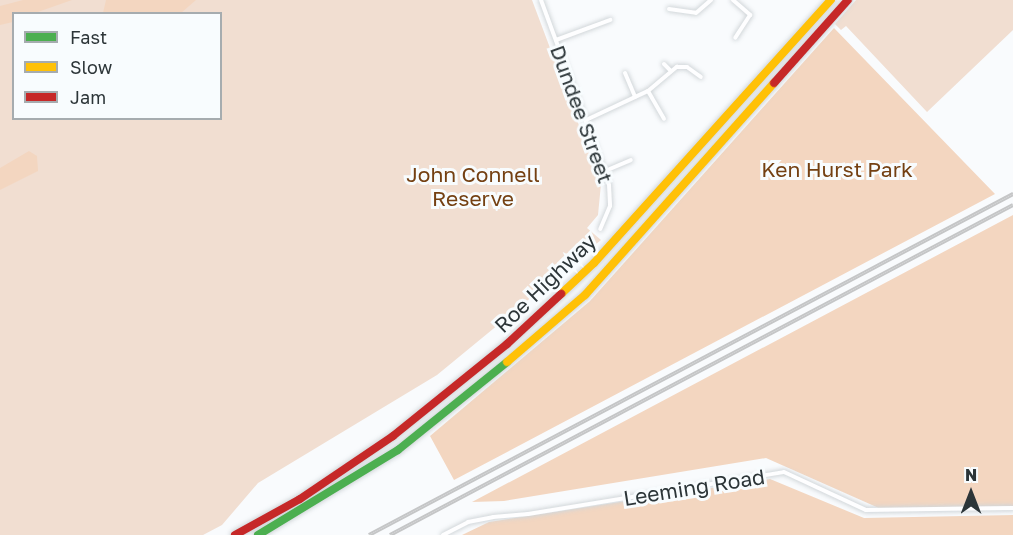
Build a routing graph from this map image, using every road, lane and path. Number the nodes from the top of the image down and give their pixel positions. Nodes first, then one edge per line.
1 (541, 0) edge
2 (711, 0) edge
3 (733, 0) edge
4 (831, 0) edge
5 (848, 0) edge
6 (669, 9) dead end
7 (610, 20) dead end
8 (735, 38) dead end
9 (556, 40) junction
10 (664, 64) dead end
11 (671, 71) junction
12 (625, 73) dead end
13 (701, 77) dead end
14 (648, 90) junction
15 (635, 97) junction
16 (664, 119) dead end
17 (586, 120) junction
18 (631, 160) dead end
19 (605, 171) junction
20 (600, 229) dead end
21 (1013, 508) edge
22 (235, 535) edge
23 (258, 535) edge
24 (444, 535) edge

1 - 9 street, Dundee Street
2 - 6 street
3 - 8 street
4 - 22 highway, Roe Highway
5 - 23 highway, Roe Highway
7 - 9 street
9 - 17 street, Dundee Street
10 - 11 street
11 - 13 street
11 - 14 street
12 - 15 street
14 - 15 street
14 - 16 street
15 - 17 street
17 - 19 street, Dundee Street
18 - 19 street
19 - 20 street, Dundee Street
21 - 24 street, Leeming Road

